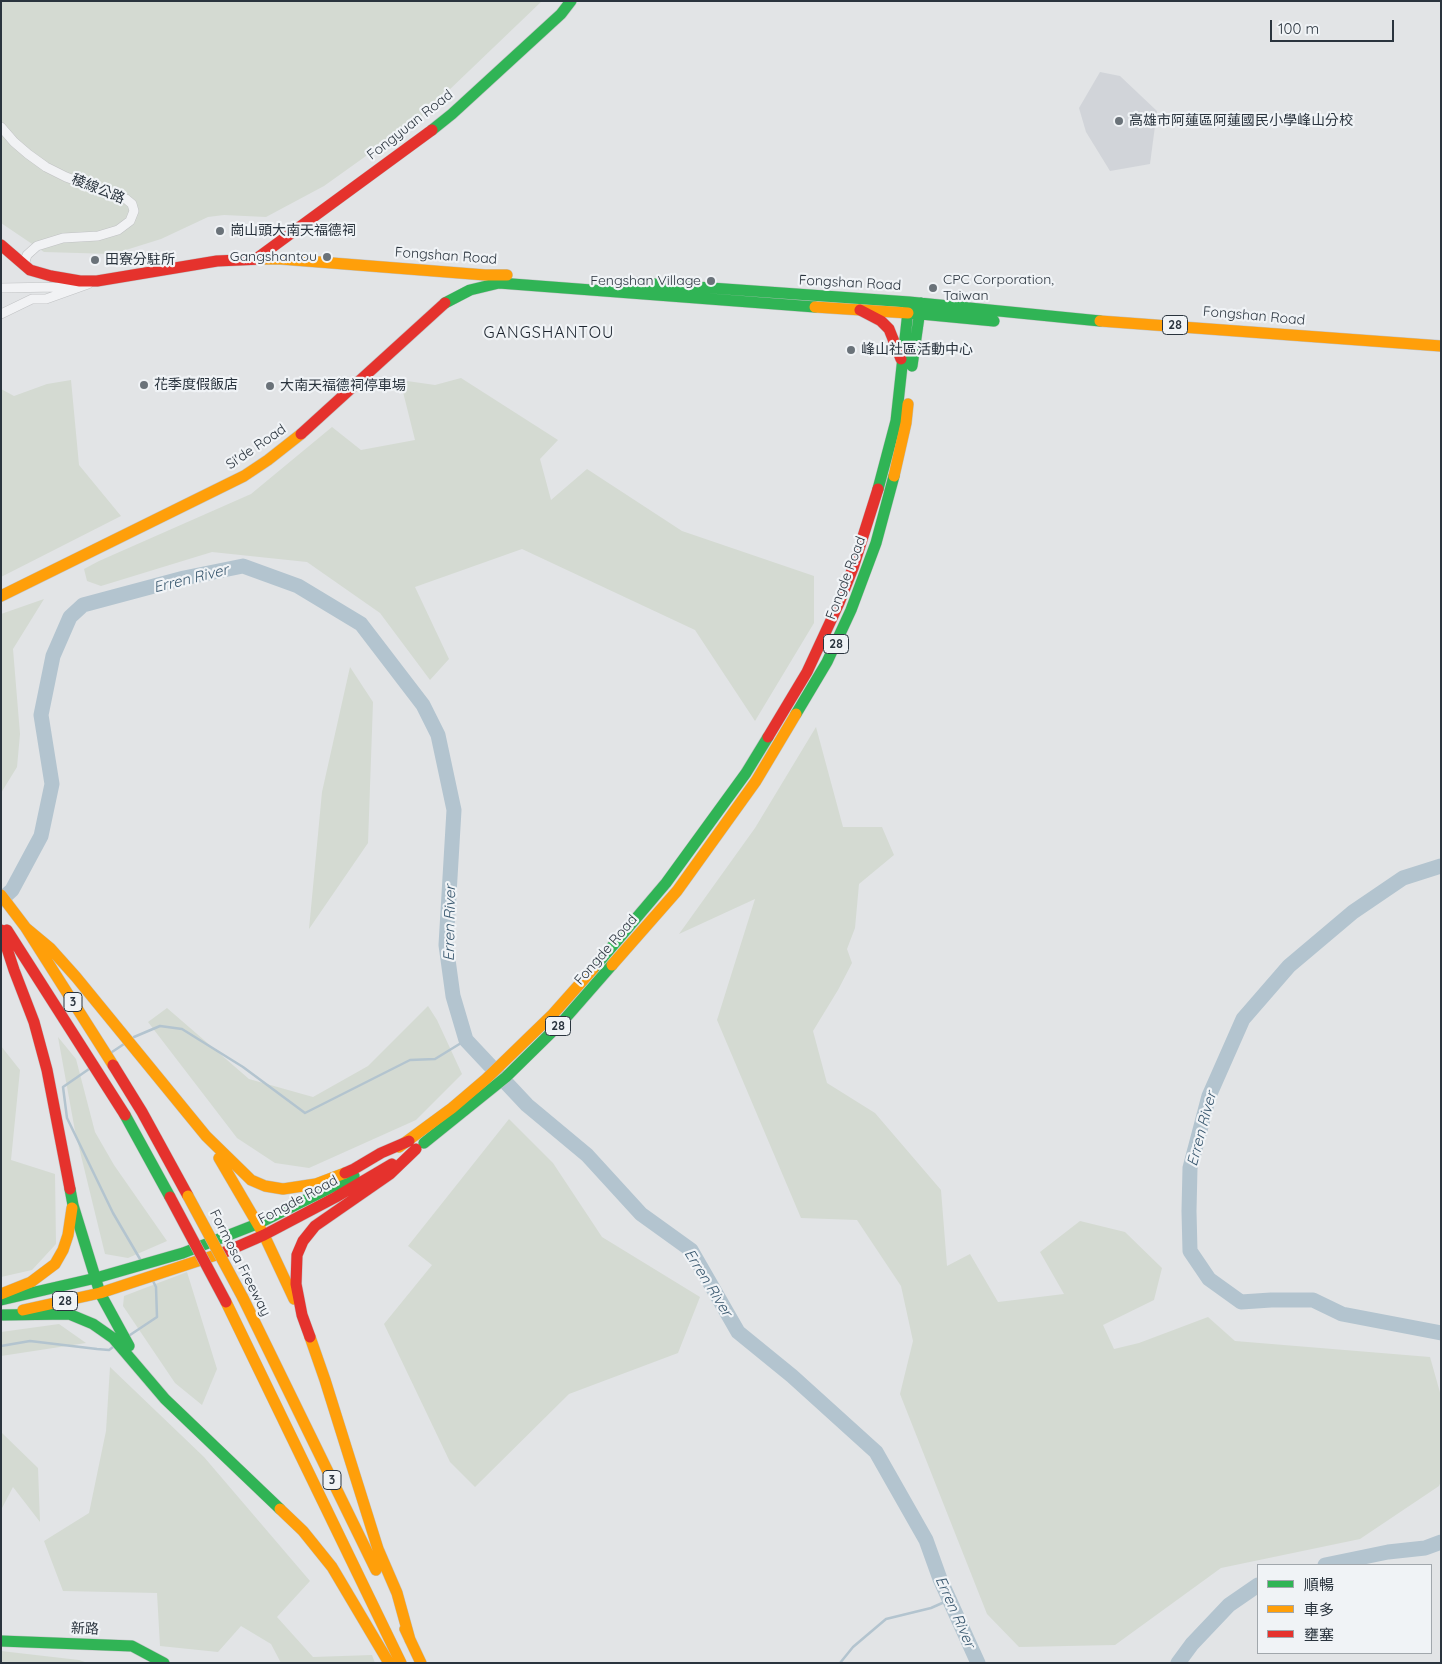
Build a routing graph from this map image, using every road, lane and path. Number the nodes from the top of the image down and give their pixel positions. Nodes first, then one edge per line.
1 (571, 1) edge
2 (1, 127) edge
3 (1, 245) edge
4 (256, 259) junction
5 (24, 264) junction
6 (485, 276) junction
7 (97, 281) junction
8 (499, 283) junction
9 (1, 288) edge
10 (914, 308) junction
11 (860, 310) junction
12 (1, 314) edge
13 (952, 317) junction
14 (1441, 346) edge
15 (1441, 355) edge
16 (907, 361) junction
17 (242, 471) junction
18 (1, 588) edge
19 (1, 596) edge
20 (1, 895) edge
21 (1, 921) edge
22 (26, 928) junction
23 (1, 930) edge
24 (206, 1136) junction
25 (416, 1142) junction
26 (73, 1205) junction
27 (257, 1224) junction
28 (264, 1235) junction
29 (96, 1278) junction
30 (100, 1293) junction
31 (1, 1294) edge
32 (1, 1300) edge
33 (2, 1315) edge
34 (302, 1315) junction
35 (165, 1399) junction
36 (410, 1640) junction
37 (1, 1641) edge
38 (164, 1663) edge
39 (389, 1663) edge
40 (402, 1663) edge
41 (421, 1663) edge

1 - 4 main road, Fongyuan Road
2 - 5 street, 稜線公路
3 - 5 main road, Fongshan Road
4 - 6 main road, Fongshan Road
4 - 7 main road, Fongshan Road
5 - 7 main road, Fongshan Road
6 - 8 main road
6 - 10 main road, Fongshan Road
6 - 17 main road, Si'de Road
7 - 9 street
7 - 12 street
8 - 11 main road, Fongshan Road
8 - 17 main road, Si'de Road
10 - 11 main road, Fongshan Road
10 - 13 main road, Fongshan Road / 28
10 - 14 main road, Fongshan Road / 28
10 - 16 main road, Fongde Road / 28
11 - 16 main road
13 - 15 main road, Fongshan Road / 28
13 - 16 main road
16 - 25 main road, Fongde Road / 28
16 - 25 main road, Fongde Road / 28
17 - 18 main road, Si'de Road
17 - 19 main road, Si'de Road
20 - 22 main road, Formosa Freeway / 3
21 - 40 main road, 3, bridge
22 - 24 main road
22 - 36 main road, Formosa Freeway / 3, bridge
23 - 26 main road
24 - 25 main road
24 - 27 main road
25 - 27 main road, Fongde Road / 28
25 - 28 main road, Fongde Road / 28
25 - 34 main road
26 - 29 main road
26 - 31 main road
27 - 28 main road
27 - 29 main road, Fongde Road / 28
28 - 30 main road, Fongde Road / 28
28 - 34 main road
29 - 30 main road
29 - 32 main road, Fongde Road / 28
30 - 33 main road, Fongde Road / 28
30 - 35 main road
33 - 35 main road
34 - 36 main road
35 - 39 main road
36 - 41 main road, Formosa Freeway / 3
37 - 38 main road, 新路

